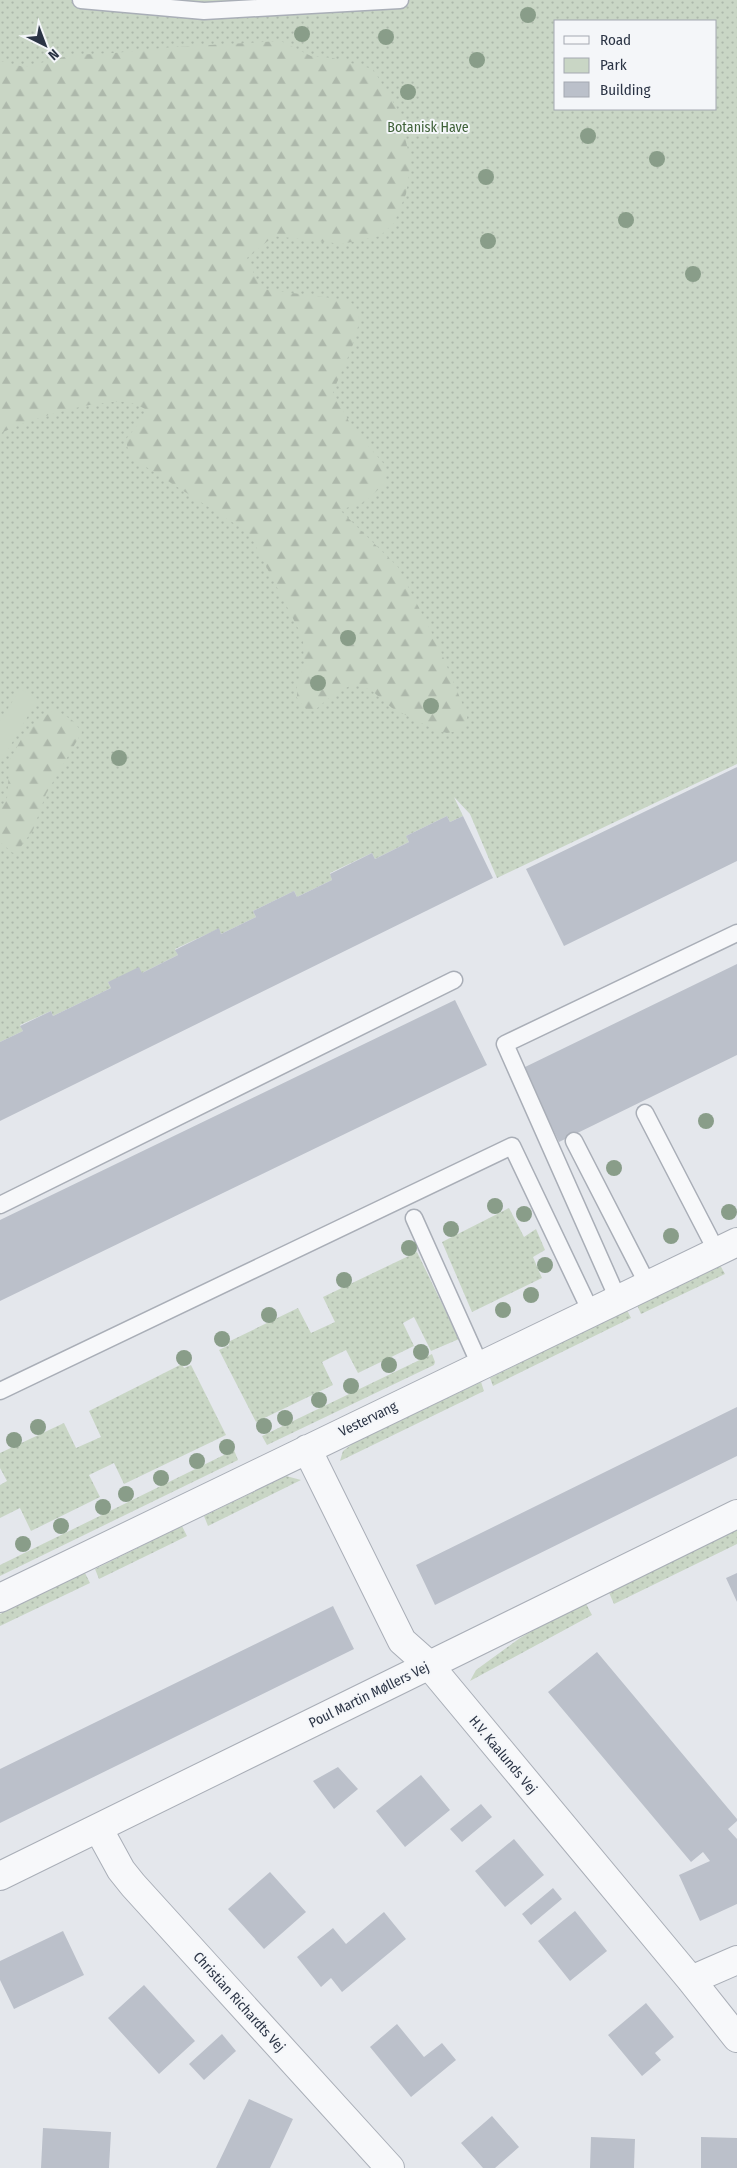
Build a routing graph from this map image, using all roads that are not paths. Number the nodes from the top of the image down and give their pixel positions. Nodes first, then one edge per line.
1 (81, 0) edge
2 (400, 0) edge
3 (737, 933) edge
4 (454, 980) dead end
5 (646, 1113) dead end
6 (574, 1141) dead end
7 (0, 1204) edge
8 (414, 1218) dead end
9 (727, 1247) edge
10 (648, 1285) junction
11 (618, 1299) junction
12 (591, 1312) junction
13 (480, 1365) junction
14 (0, 1391) edge
15 (307, 1449) junction
16 (737, 1514) edge
17 (0, 1598) edge
18 (429, 1665) junction
19 (98, 1828) junction
20 (0, 1876) edge
21 (737, 1960) edge
22 (691, 1980) junction
23 (737, 2038) edge
24 (390, 2168) edge

1 - 2 lane
3 - 11 lane
4 - 7 lane
5 - 9 lane
6 - 10 lane
8 - 13 lane
9 - 10 street, Vestervang
10 - 11 street, Vestervang
11 - 12 street, Vestervang
12 - 13 street, Vestervang
12 - 14 lane
13 - 15 street, Vestervang
15 - 17 street, Vestervang
15 - 18 street, H.V. Kaalunds Vej
16 - 18 street, Poul Martin Møllers Vej
18 - 19 street, Poul Martin Møllers Vej
18 - 22 street, H.V. Kaalunds Vej
19 - 20 street, Poul Martin Møllers Vej
19 - 24 street, Christian Richardts Vej
21 - 22 street
22 - 23 street, H.V. Kaalunds Vej

